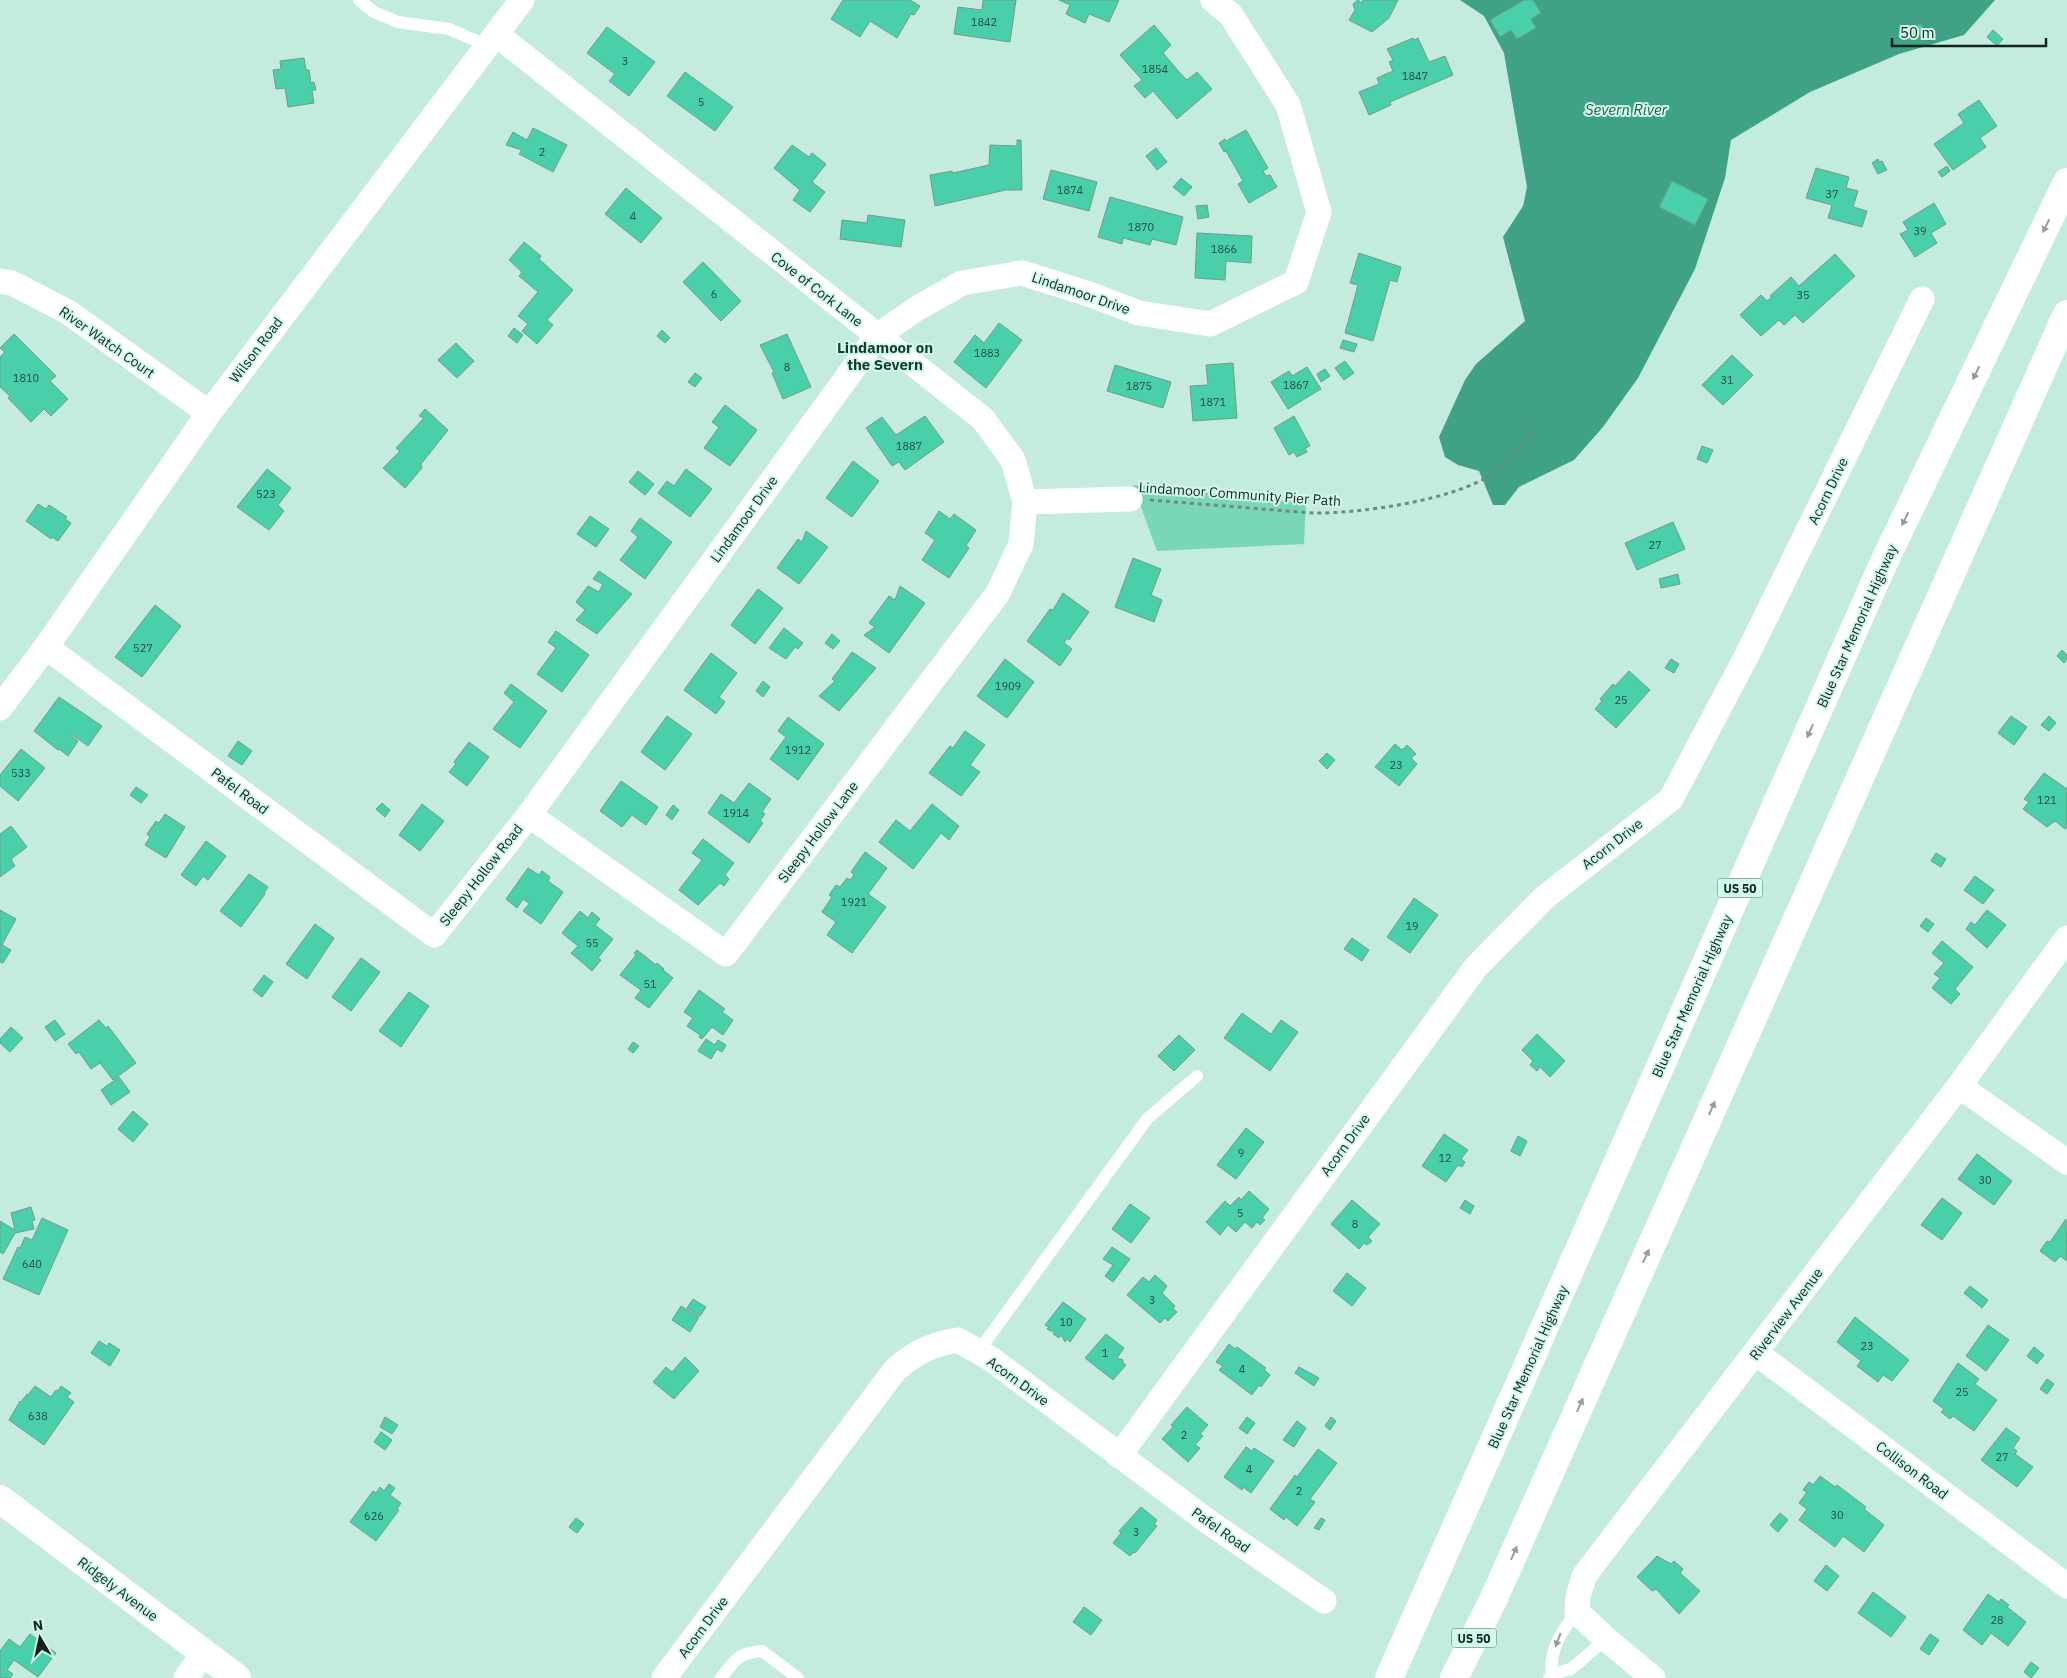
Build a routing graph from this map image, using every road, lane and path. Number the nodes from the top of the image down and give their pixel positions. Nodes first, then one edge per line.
1 (359, 0) edge
2 (522, 0) edge
3 (1212, 0) edge
4 (491, 39) junction
5 (2067, 182) edge
6 (0, 281) edge
7 (1922, 298) dead end
8 (2067, 314) edge
9 (877, 336) junction
10 (209, 413) junction
11 (1535, 430) dead end
12 (1130, 499) joint
13 (1025, 502) junction
14 (46, 647) junction
15 (0, 708) edge
16 (529, 815) junction
17 (434, 935) joint
18 (2067, 938) edge
19 (1197, 1076) dead end
20 (1959, 1086) junction
21 (2067, 1162) edge
22 (978, 1352) junction
23 (1756, 1353) junction
24 (1119, 1456) junction
25 (0, 1499) edge
26 (2067, 1586) edge
27 (1424, 1598) junction
28 (1494, 1598) junction
29 (1324, 1601) dead end
30 (1577, 1612) junction
31 (1606, 1639) junction
32 (203, 1654) junction
33 (1550, 1676) edge
34 (186, 1678) edge
35 (237, 1678) edge
36 (664, 1678) edge
37 (721, 1678) edge
38 (798, 1678) edge
39 (1383, 1678) edge
40 (1389, 1678) edge
41 (1454, 1678) edge
42 (1462, 1678) edge
43 (1653, 1678) edge

1 - 4 lane
2 - 4 street, Wilson Road
3 - 9 street, Lindamoor Drive
4 - 9 street, Cove of Cork Lane
4 - 10 street, Wilson Road
5 -> 27 main road, Blue Star Memorial Highway / US 50
6 - 10 street, River Watch Court
7 - 24 street, Acorn Drive
28 -> 8 main road, US 50
9 - 13 street, Cove of Cork Lane
9 - 16 street, Lindamoor Drive
10 - 14 street, Wilson Road
11 - 12 path, Lindamoor Community Pier Path
12 - 13 street
13 - 16 street, Sleepy Hollow Lane
14 - 15 street, Wilson Road
14 - 17 street, Pafel Road
16 - 17 street, Sleepy Hollow Road
18 - 20 street, Riverview Avenue
19 - 22 lane
20 - 21 street
20 - 23 street, Riverview Avenue
22 - 24 street, Acorn Drive
22 - 36 street, Acorn Drive
23 - 26 street, Collison Road
23 - 30 street, Riverview Avenue
24 - 29 street, Pafel Road
25 - 32 main road, Ridgely Avenue
27 - 39 main road
27 - 40 main road, Blue Star Memorial Highway / US 50
28 - 41 main road, US 50
28 - 42 main road
30 - 31 street
30 -> 33 lane
31 - 33 lane
31 - 43 street
32 - 34 street
32 - 35 main road, Ridgely Avenue
37 - 38 lane

